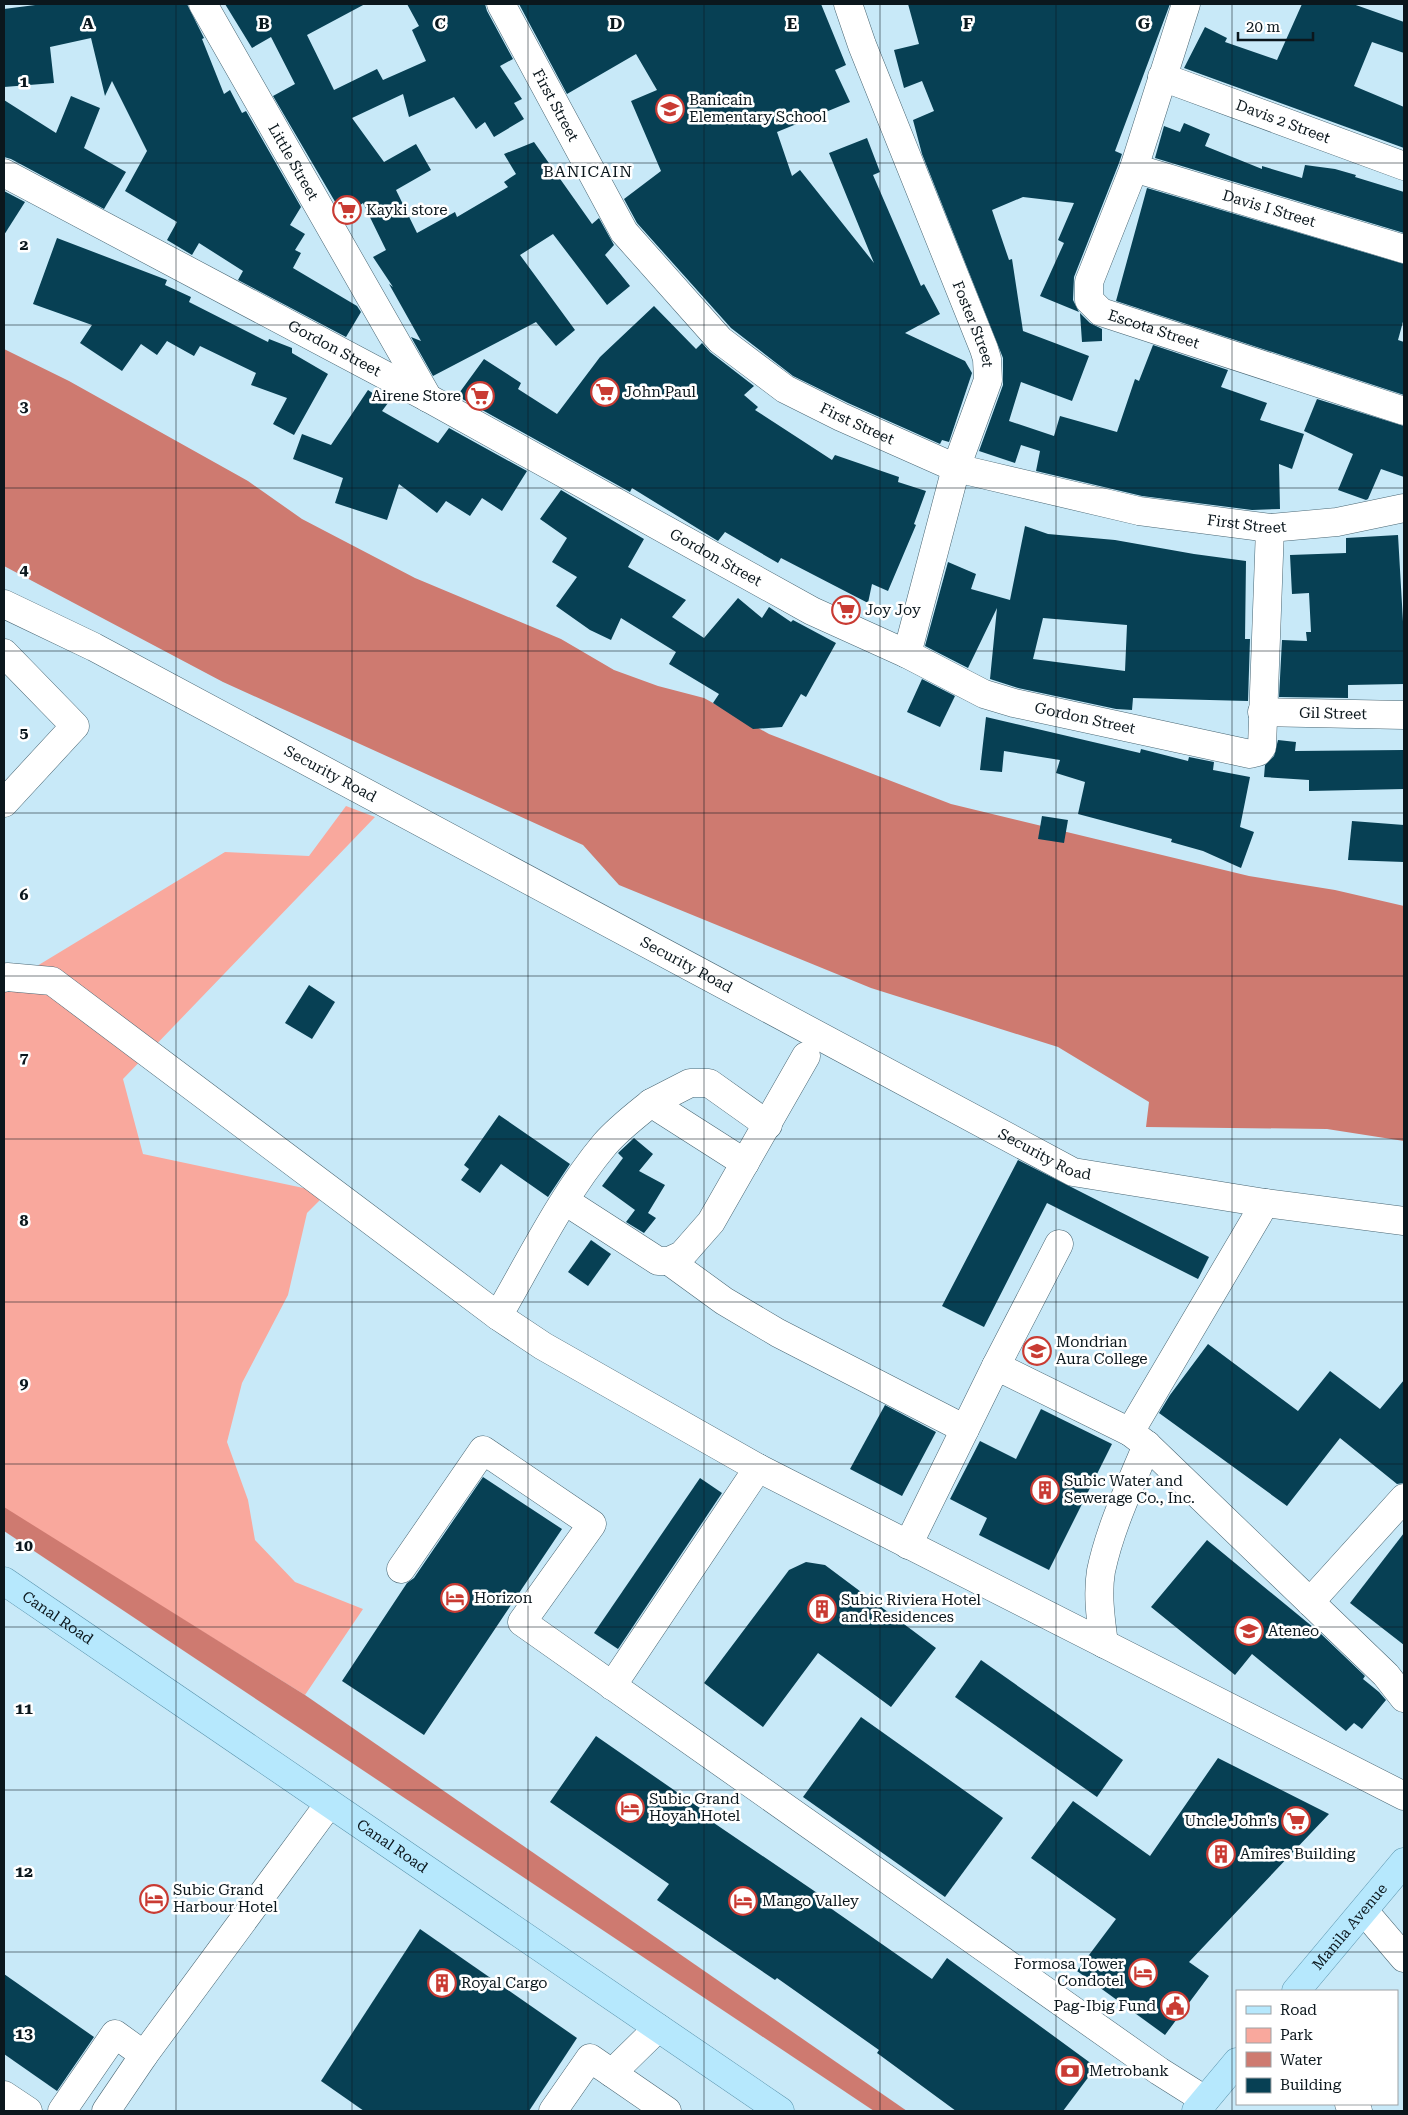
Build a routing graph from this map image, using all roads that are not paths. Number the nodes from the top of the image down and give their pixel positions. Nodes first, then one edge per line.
1 (203, 4) edge
2 (501, 4) edge
3 (848, 4) edge
4 (1186, 4) edge
5 (1162, 78) junction
6 (1404, 166) edge
7 (1134, 168) junction
8 (4, 173) edge
9 (1404, 249) edge
10 (428, 398) junction
11 (1404, 411) edge
12 (956, 468) junction
13 (1404, 508) edge
14 (1270, 528) junction
15 (4, 604) edge
16 (4, 653) edge
17 (907, 654) junction
18 (1262, 712) junction
19 (1404, 715) edge
20 (4, 803) edge
21 (4, 978) edge
22 (806, 1056) dead end
23 (651, 1103) junction
24 (768, 1125) junction
25 (745, 1163) junction
26 (565, 1201) junction
27 (1265, 1203) junction
28 (1404, 1220) edge
29 (1059, 1244) dead end
30 (669, 1261) junction
31 (498, 1316) junction
32 (996, 1366) junction
33 (965, 1429) junction
34 (1139, 1439) junction
35 (758, 1468) junction
36 (1404, 1498) edge
37 (908, 1545) junction
38 (401, 1569) dead end
39 (4, 1581) edge
40 (1310, 1602) junction
41 (1104, 1644) junction
42 (612, 1686) junction
43 (1404, 1698) edge
44 (1404, 1796) edge
45 (329, 1804) junction
46 (1404, 1862) edge
47 (1364, 1911) junction
48 (1404, 1958) edge
49 (1297, 1990) edge
50 (658, 2028) junction
51 (144, 2055) junction
52 (1236, 2063) edge
53 (612, 2073) junction
54 (4, 2095) edge
55 (1200, 2106) edge
56 (28, 2111) edge
57 (62, 2111) edge
58 (106, 2111) edge
59 (553, 2111) edge
60 (667, 2111) edge
61 (780, 2111) edge

1 - 10 street, Little Street
2 - 12 street, First Street
3 - 12 street, Foster Street
4 - 5 street, Escota Street
5 - 6 street, Davis 2 Street
5 - 7 street, Escota Street
7 - 9 street, Davis I Street
7 - 11 street, Escota Street
8 - 10 street, Gordon Street
10 - 17 street, Gordon Street
12 - 14 street, First Street
12 - 17 street, Foster Street
13 - 14 street, First Street
14 - 18 street, Gordon Street
15 - 27 street, Security Road
16 - 20 street
17 - 18 street, Gordon Street
18 - 19 street, Gil Street
21 - 31 street
22 - 24 street
23 - 24 street
23 - 25 street
23 - 26 street
24 - 25 street
25 - 30 street
26 - 30 street
26 - 31 street
27 - 28 street, Security Road
27 - 34 street
29 - 32 street
30 - 33 street
31 - 35 street
32 - 33 street
32 - 34 street
33 - 37 street
34 - 40 street
34 - 41 street
35 - 37 street
35 - 42 street
36 - 40 street
37 - 41 street
38 - 42 street
39 - 45 main road, Canal Road
40 - 43 street
41 - 44 street
42 - 55 street
45 - 50 main road, Canal Road
45 - 51 street
46 - 47 main road, Manila Avenue
47 - 48 street
47 - 49 main road, Manila Avenue
50 - 53 street
50 - 61 main road, Canal Road
51 - 57 street
51 - 58 street
52 - 55 main road
53 - 59 street
53 - 60 street
54 - 56 street

